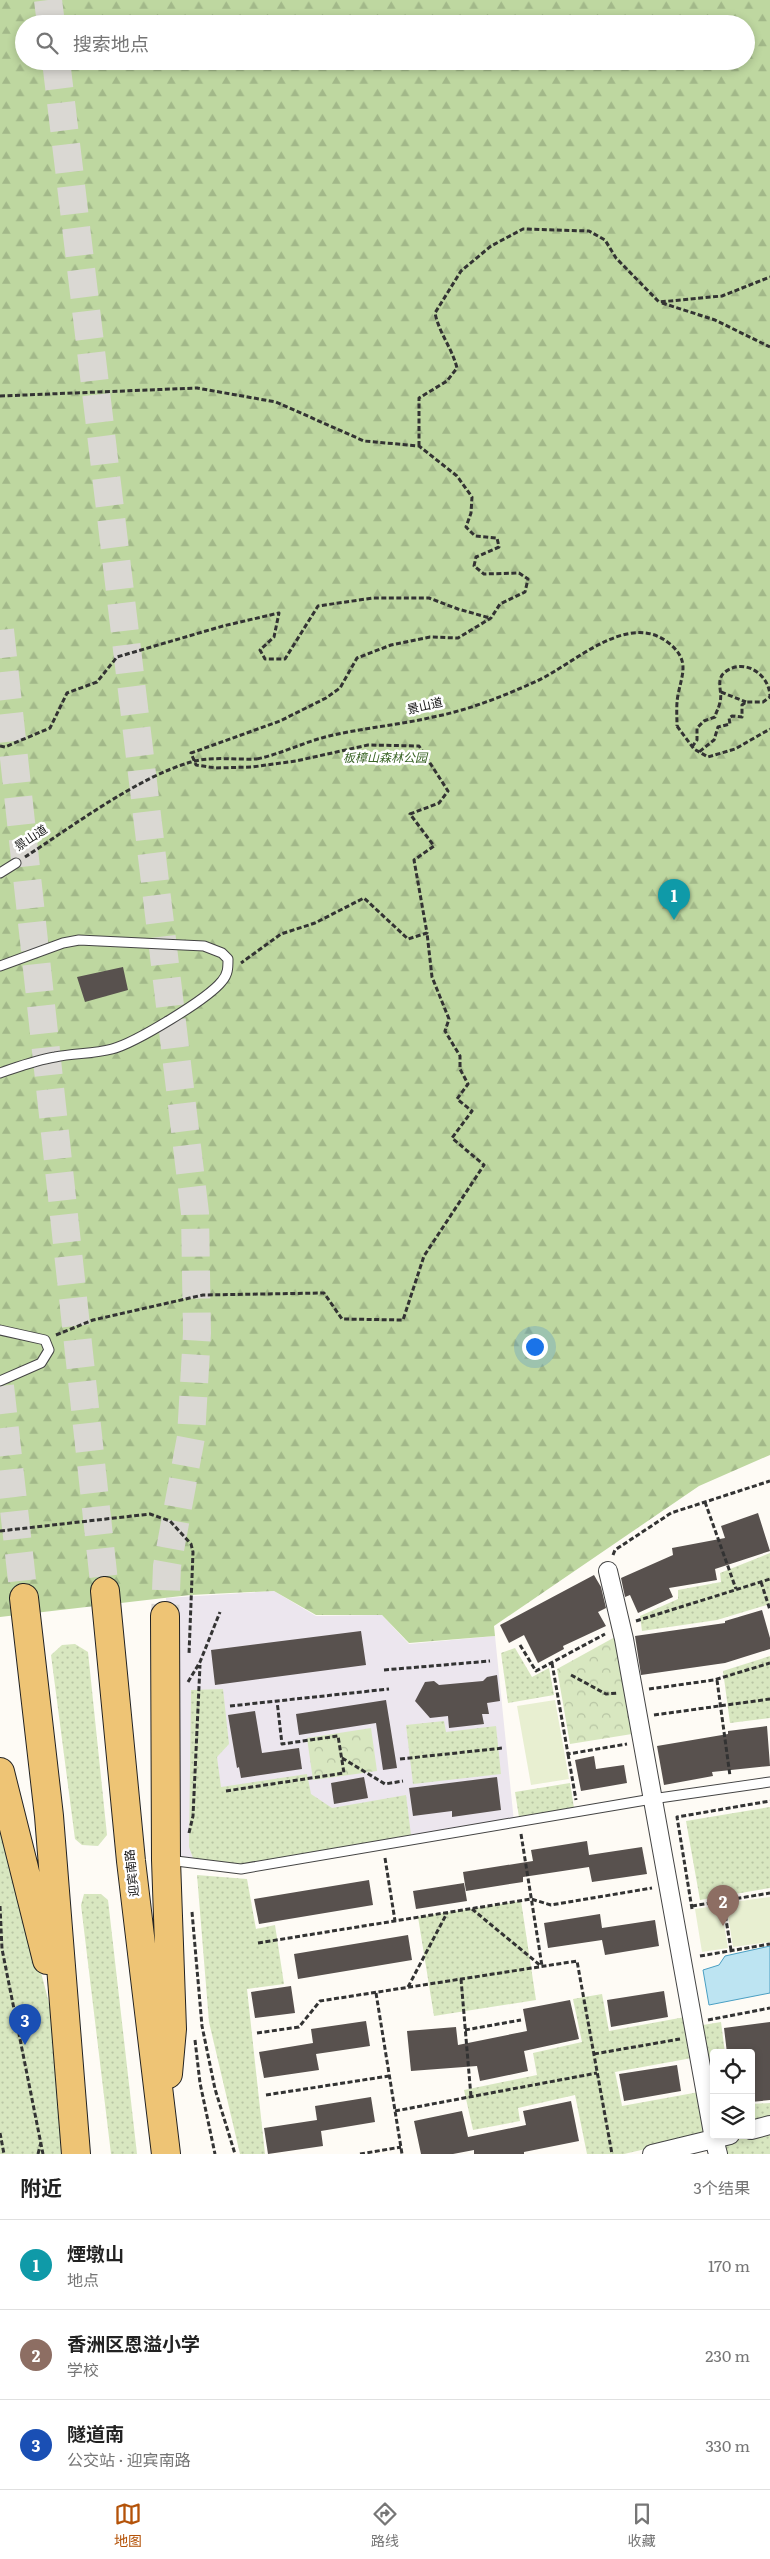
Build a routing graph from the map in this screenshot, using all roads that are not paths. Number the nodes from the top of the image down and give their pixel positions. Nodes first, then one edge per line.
1 (16, 863) road end
2 (0, 873) edge
3 (0, 966) edge
4 (0, 1073) edge
5 (0, 1330) edge
6 (0, 1381) edge
7 (608, 1571) road end
8 (106, 1591) tunnel mouth
9 (24, 1598) tunnel mouth
10 (165, 1616) tunnel mouth
11 (0, 1772) edge
12 (770, 1782) edge
13 (652, 1798) junction
14 (177, 1856) junction
15 (66, 2034) junction
16 (162, 2118) junction
17 (770, 2125) edge
18 (755, 2129) edge
19 (721, 2143) edge
20 (76, 2154) edge
21 (159, 2154) edge
22 (166, 2154) edge
23 (652, 2154) edge

1 - 2 lane, 景山道
3 - 4 lane
5 - 6 lane
7 - 13 street
8 - 16 main road, 迎宾南路
9 - 15 main road
10 - 14 main road
11 - 15 main road
12 - 13 lane
13 - 14 lane
13 - 19 street
14 - 16 main road
15 - 20 main road
16 - 21 main road
16 - 22 main road, 迎宾南路
17 - 18 street
19 - 23 street

